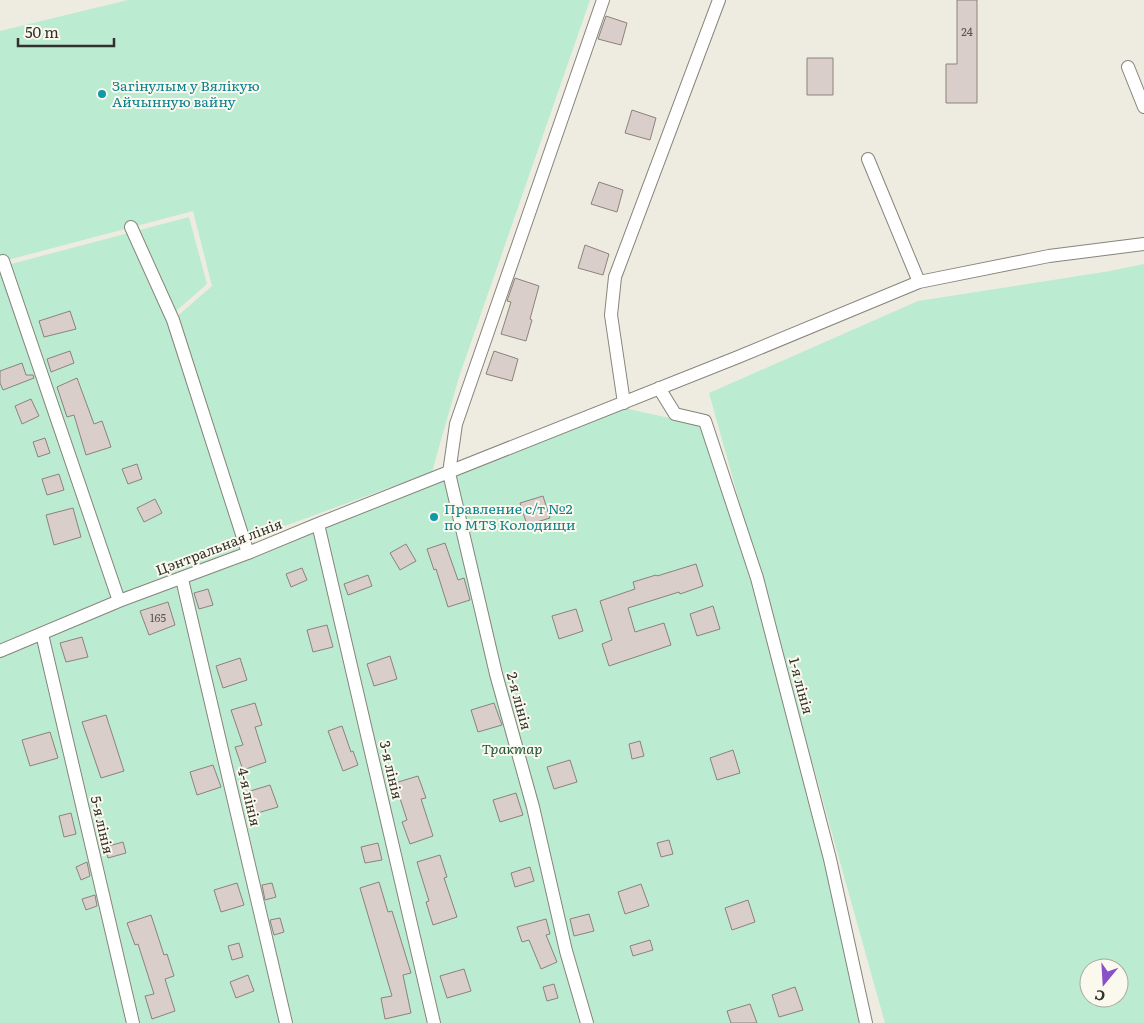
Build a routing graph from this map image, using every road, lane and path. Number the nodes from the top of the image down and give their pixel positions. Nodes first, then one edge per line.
1 (603, 0) edge
2 (719, 0) edge
3 (1128, 67) dead end
4 (1144, 107) edge
5 (868, 159) dead end
6 (130, 227) dead end
7 (1144, 244) edge
8 (3, 261) dead end
9 (919, 282) junction
10 (659, 388) junction
11 (624, 403) junction
12 (449, 473) junction
13 (318, 524) junction
14 (248, 553) junction
15 (182, 579) junction
16 (119, 602) junction
17 (42, 634) junction
18 (0, 651) edge
19 (133, 1023) edge
20 (286, 1023) edge
21 (434, 1023) edge
22 (587, 1023) edge
23 (866, 1023) edge

1 - 12 street
2 - 11 street
3 - 4 street
5 - 9 street
6 - 14 street
7 - 9 street, Цэнтральная лінія
8 - 16 street
9 - 10 street, Цэнтральная лінія
10 - 11 street, Цэнтральная лінія
10 - 23 street, 1-я лінія
11 - 12 street, Цэнтральная лінія
12 - 13 street, Цэнтральная лінія
12 - 22 street, 2-я лінія
13 - 14 street, Цэнтральная лінія
13 - 21 street, 3-я лінія
14 - 15 street, Цэнтральная лінія
15 - 16 street, Цэнтральная лінія
15 - 20 street, 4-я лінія
16 - 17 street, Цэнтральная лінія
17 - 18 street, Цэнтральная лінія
17 - 19 street, 5-я лінія

